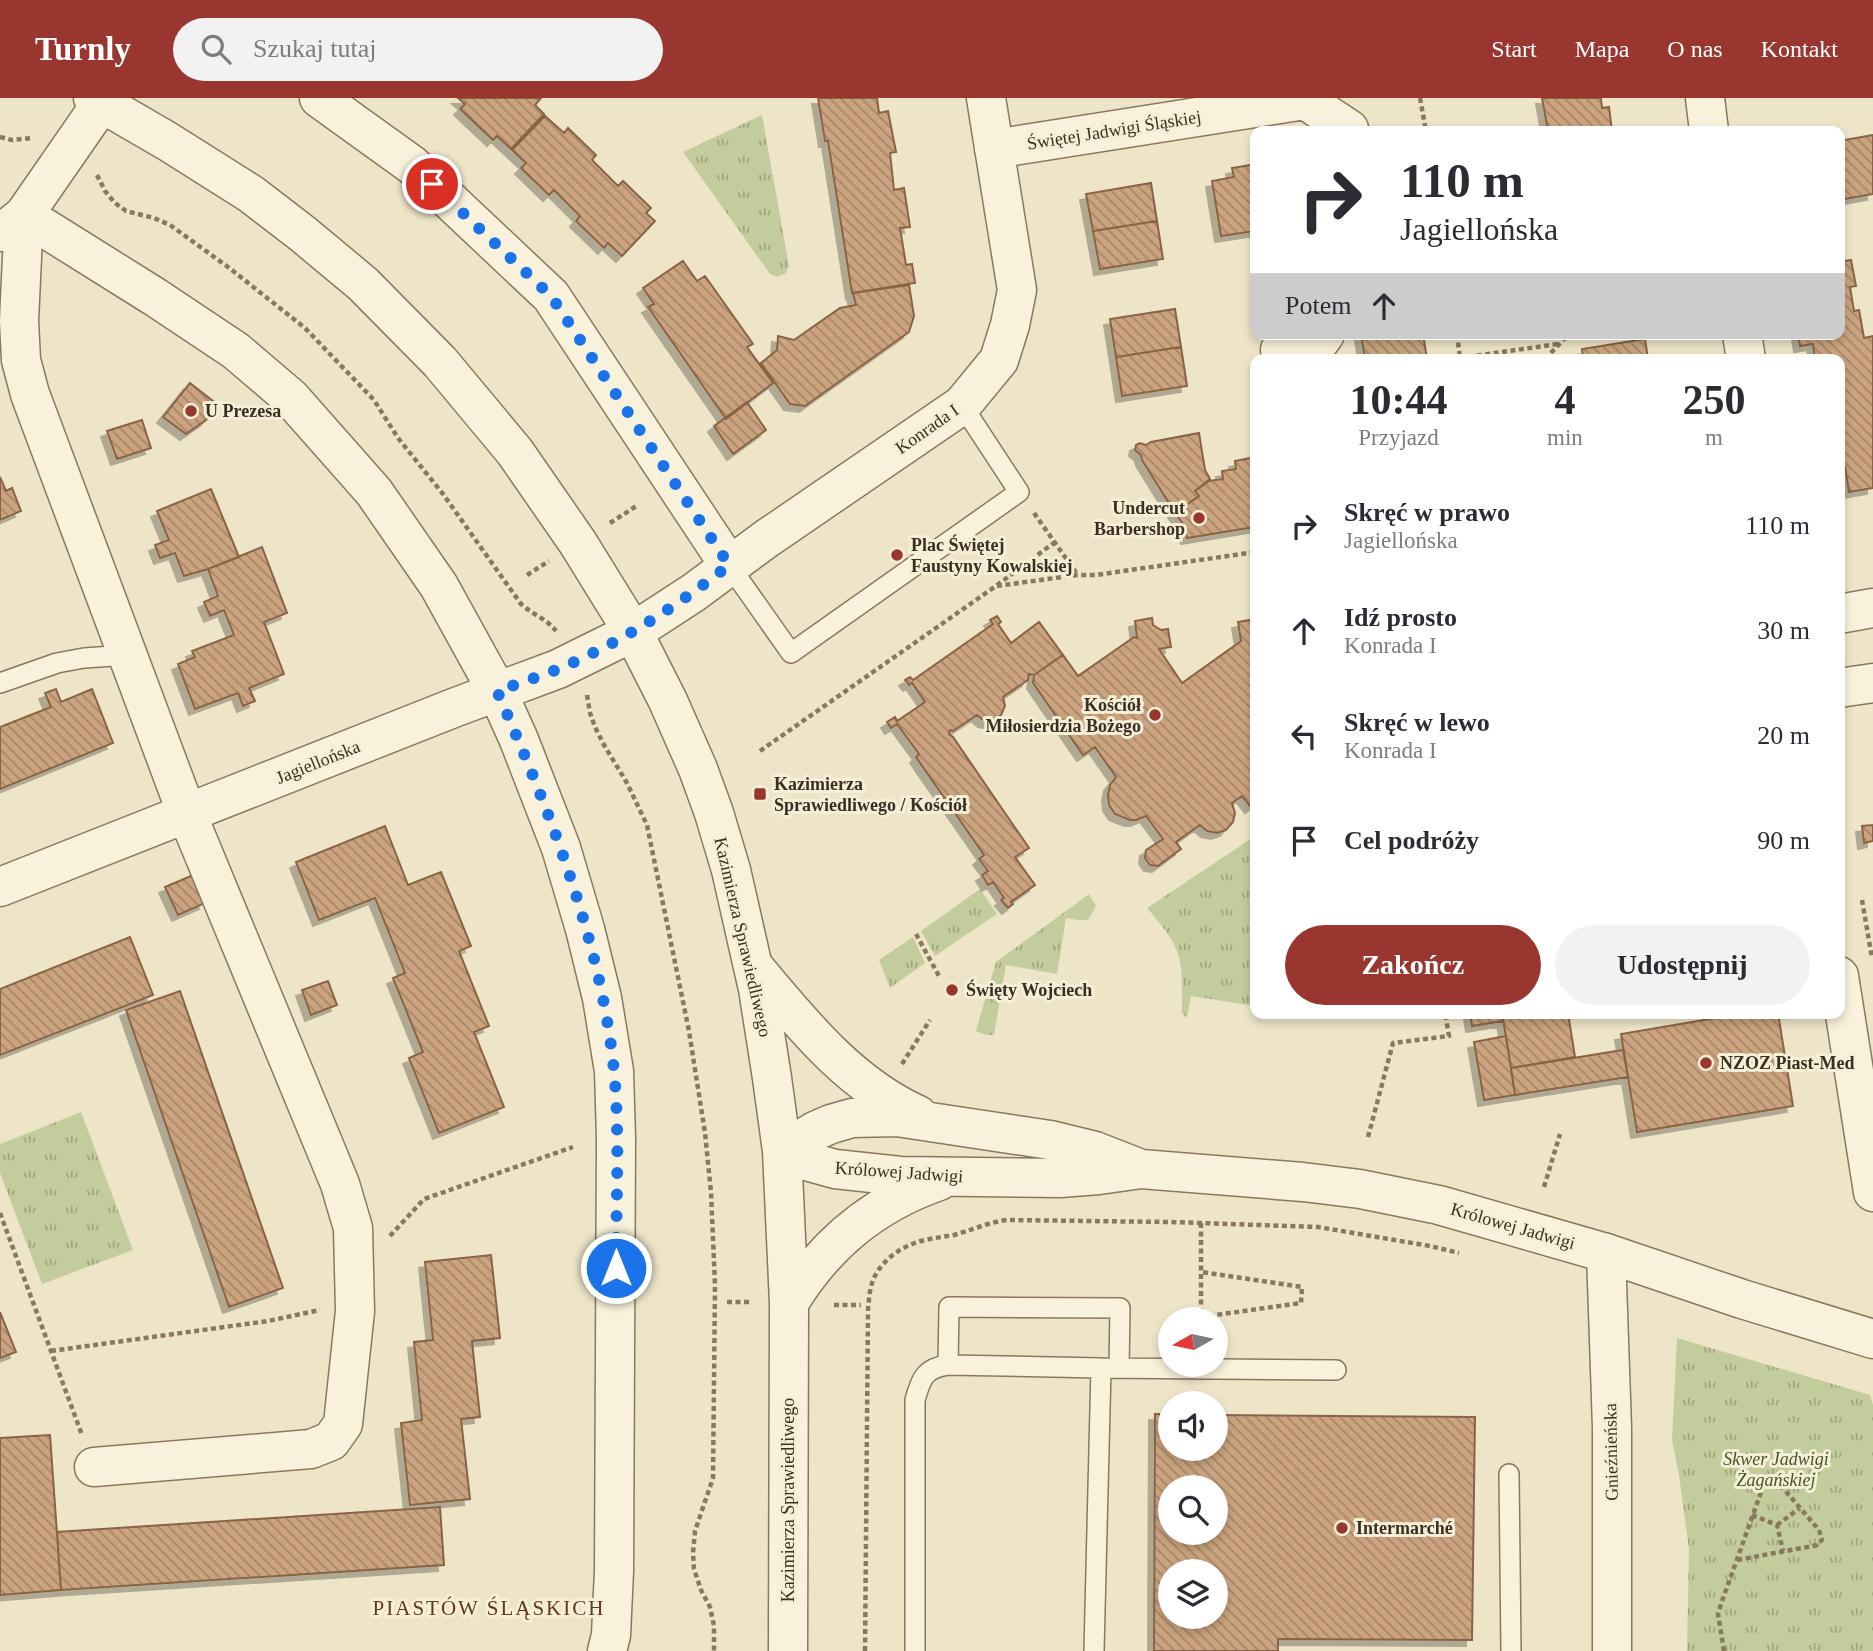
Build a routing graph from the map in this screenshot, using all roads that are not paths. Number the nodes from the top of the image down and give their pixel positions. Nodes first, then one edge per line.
1 (319, 98) edge
2 (986, 98) edge
3 (1705, 98) edge
4 (100, 100) edge
5 (1344, 126) edge
6 (1708, 126) edge
7 (994, 149) junction
8 (12, 225) edge
9 (1321, 340) edge
10 (1280, 350) dead end
11 (962, 405) junction
12 (729, 565) junction
13 (1873, 608) edge
14 (1845, 613) edge
15 (633, 632) junction
16 (128, 655) junction
17 (0, 683) edge
18 (1873, 683) edge
19 (1845, 687) edge
20 (497, 691) junction
21 (187, 814) junction
22 (0, 887) edge
23 (753, 965) junction
24 (1845, 1014) edge
25 (930, 1121) junction
26 (782, 1151) junction
27 (1141, 1169) junction
28 (951, 1177) junction
29 (1873, 1192) edge
30 (1606, 1254) junction
31 (789, 1303) junction
32 (1873, 1339) edge
33 (948, 1365) junction
34 (1110, 1368) junction
35 (1336, 1370) dead end
36 (94, 1467) road end
37 (1509, 1474) dead end
38 (607, 1651) edge
39 (788, 1651) edge
40 (915, 1651) edge
41 (1094, 1651) edge
42 (1511, 1651) edge
43 (1612, 1651) edge

1 - 12 street
2 - 7 street, Konrada I
3 - 6 street
4 - 8 street
4 - 15 street, Kazimierza Sprawiedliwego
5 - 7 street, Świętej Jadwigi Śląskiej
7 - 11 street, Konrada I
8 - 16 street
8 - 20 street
9 - 10 street
11 - 12 street, Konrada I
11 - 12 lane
12 - 15 street, Konrada I
13 - 14 street
15 - 20 street, Jagiellońska
15 - 23 street, Kazimierza Sprawiedliwego
16 - 17 lane
16 - 21 street
18 - 19 street
20 - 21 street, Jagiellońska
20 - 38 street
21 - 22 street, Jagiellońska
21 - 36 street
23 - 25 street
23 - 26 street, Kazimierza Sprawiedliwego
24 - 29 street
25 - 26 street, Królowej Jadwigi
25 - 27 street, Królowej Jadwigi
26 - 28 street, Królowej Jadwigi
26 - 31 street, Kazimierza Sprawiedliwego
27 - 28 street, Królowej Jadwigi
27 - 30 street, Królowej Jadwigi
28 - 31 street
30 - 32 street, Królowej Jadwigi
30 - 43 street, Gnieźnieńska
31 - 39 street, Kazimierza Sprawiedliwego
33 - 34 lane
33 - 34 lane
33 - 40 lane
34 - 35 lane
34 - 41 lane
37 - 42 lane

